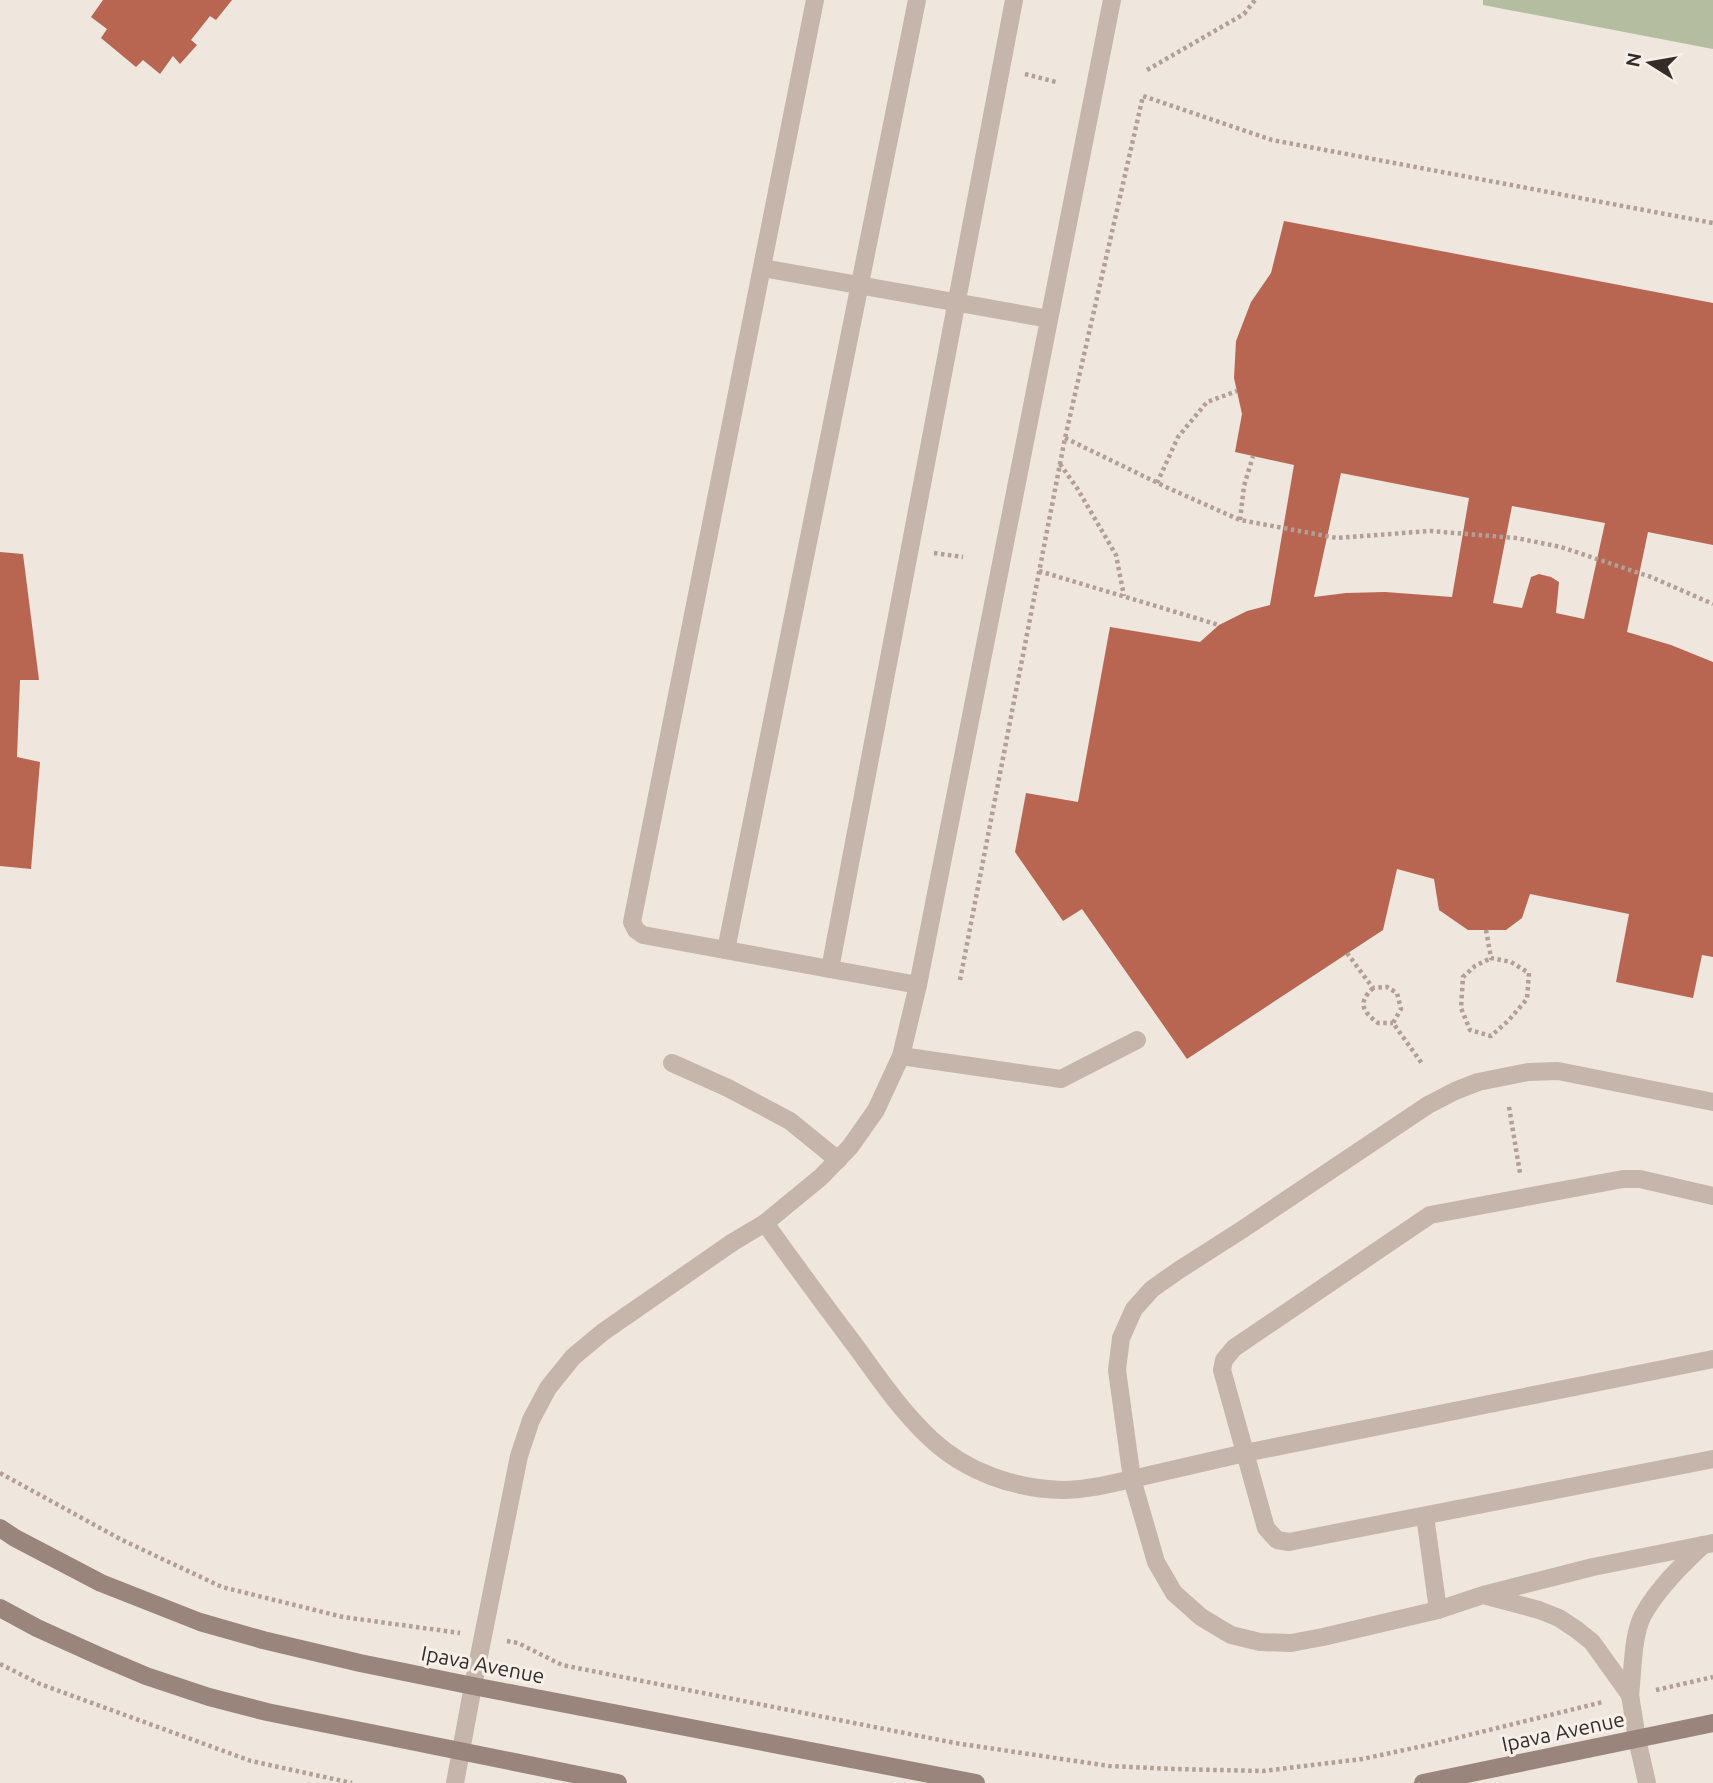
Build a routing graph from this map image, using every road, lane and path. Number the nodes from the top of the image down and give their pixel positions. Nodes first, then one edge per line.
1 (815, 0) edge
2 (918, 0) edge
3 (1014, 0) edge
4 (1112, 0) edge
5 (1255, 0) edge
6 (1147, 70) dead end
7 (1713, 223) edge
8 (762, 268) junction
9 (860, 285) junction
10 (956, 303) junction
11 (1049, 319) junction
12 (1237, 391) dead end
13 (1065, 438) junction
14 (1253, 456) dead end
15 (1060, 464) junction
16 (1157, 483) junction
17 (1240, 520) junction
18 (1039, 571) junction
19 (1124, 597) junction
20 (1713, 604) edge
21 (1219, 625) dead end
22 (1486, 930) dead end
23 (726, 950) junction
24 (1347, 953) dead end
25 (1490, 958) junction
26 (830, 969) junction
27 (960, 980) dead end
28 (918, 985) junction
29 (1373, 988) junction
30 (1393, 1023) junction
31 (1137, 1040) dead end
32 (901, 1056) junction
33 (671, 1063) dead end
34 (1423, 1065) dead end
35 (1713, 1102) edge
36 (1509, 1107) dead end
37 (838, 1160) junction
38 (1713, 1196) edge
39 (1524, 1198) junction
40 (765, 1223) junction
41 (1713, 1359) edge
42 (1245, 1453) junction
43 (1713, 1459) edge
44 (0, 1473) edge
45 (1132, 1479) junction
46 (1425, 1516) junction
47 (0, 1528) edge
48 (1708, 1544) edge
49 (1483, 1595) junction
50 (0, 1608) edge
51 (1438, 1610) junction
52 (482, 1636) junction
53 (0, 1664) edge
54 (1713, 1677) edge
55 (473, 1686) junction
56 (1630, 1695) junction
57 (1713, 1723) edge
58 (1637, 1739) junction
59 (460, 1752) junction
60 (352, 1783) edge
61 (455, 1783) edge
62 (618, 1783) edge
63 (976, 1783) edge
64 (1423, 1783) edge
65 (1647, 1783) edge

1 - 8 street
2 - 9 street
3 - 10 street
4 - 11 street
5 - 6 path
7 - 13 path
8 - 9 street
8 - 23 street
9 - 10 street
9 - 23 street
10 - 11 street
10 - 26 street
11 - 28 street
12 - 16 path
13 - 15 path
13 - 16 path
14 - 17 path
15 - 18 path
15 - 19 path
16 - 17 path
17 - 20 path
18 - 19 path
18 - 27 path
19 - 21 path
22 - 25 path
23 - 26 street
24 - 29 path
25 - 25 path
26 - 28 street
28 - 32 street
29 - 30 path
29 - 30 path
30 - 34 path
31 - 32 street
32 - 37 street
33 - 37 street
35 - 45 street
36 - 39 path
37 - 40 street
38 - 39 street
39 - 42 street
40 - 45 street
40 - 52 street
41 - 42 street
42 - 45 street
42 - 46 street
43 - 46 street
44 - 52 path
45 - 51 street
46 - 51 street
47 - 55 street, Ipava Avenue
48 - 49 street
48 - 56 street
49 - 51 street
49 - 56 street
50 - 59 street
52 - 55 street
52 - 56 path
53 - 60 path
54 - 56 path
55 - 59 street
55 - 63 street, Ipava Avenue
56 - 58 street
57 - 58 street, Ipava Avenue
58 - 64 street, Ipava Avenue
58 - 65 street
59 - 61 street
59 - 62 street

